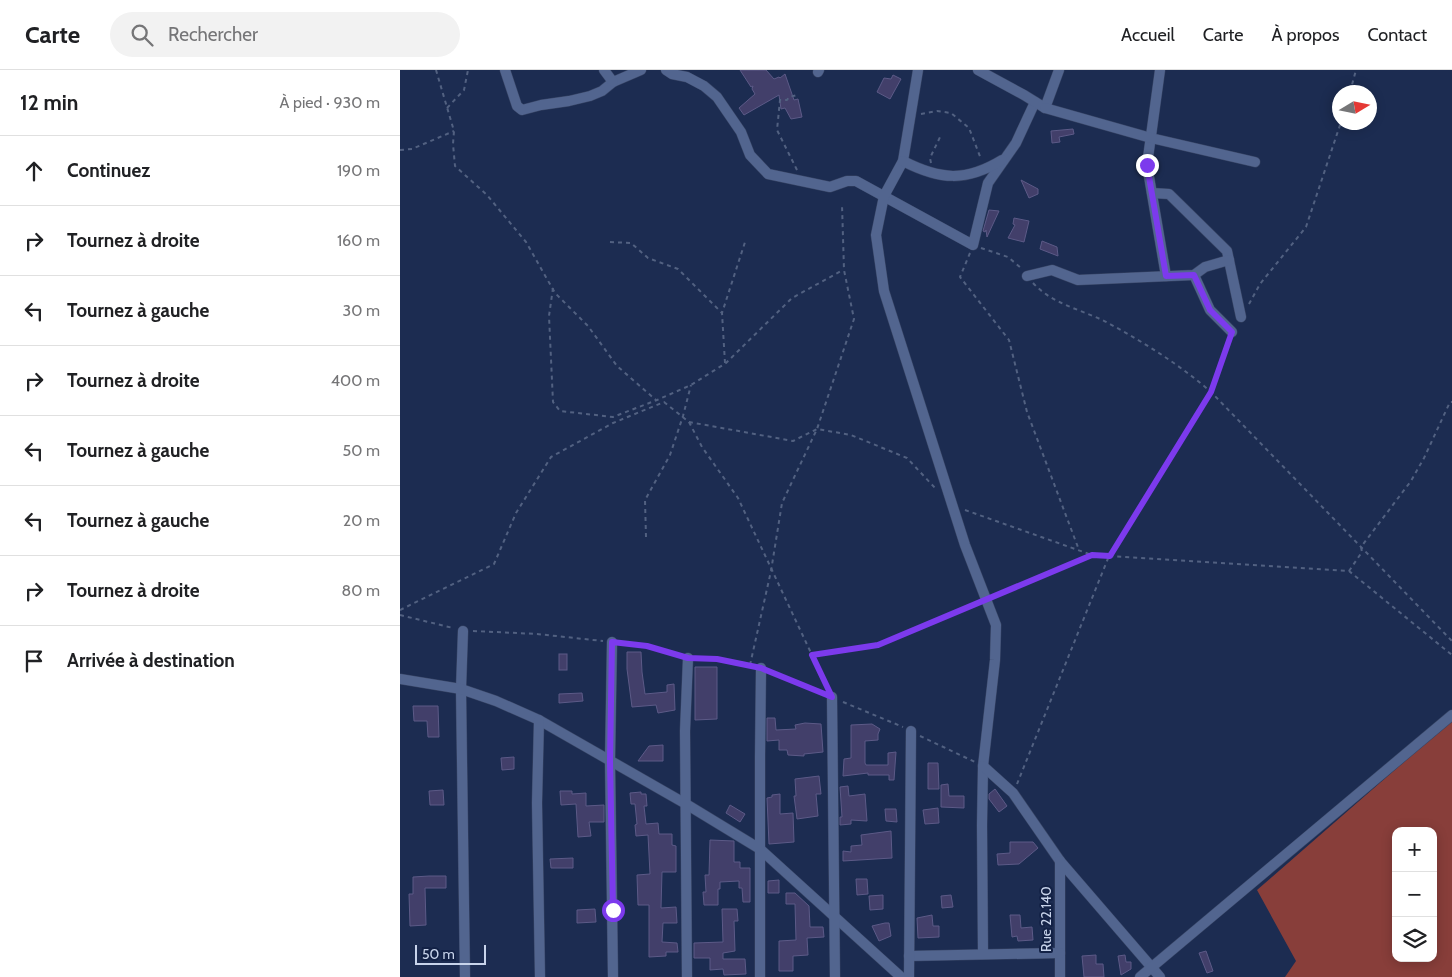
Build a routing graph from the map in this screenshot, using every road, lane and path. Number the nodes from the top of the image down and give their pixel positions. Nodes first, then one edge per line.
1 (436, 70) edge
2 (468, 70) edge
3 (505, 70) edge
4 (604, 70) edge
5 (641, 70) edge
6 (666, 70) edge
7 (918, 70) edge
8 (978, 70) edge
9 (1059, 70) edge
10 (1160, 70) edge
11 (1356, 70) edge
12 (622, 73) edge
13 (613, 82) junction
14 (1352, 85) edge
15 (797, 96) dead end
16 (1040, 105) junction
17 (447, 108) junction
18 (911, 112) junction
19 (1338, 130) edge
20 (454, 131) junction
21 (942, 135) dead end
22 (1152, 138) junction
23 (400, 150) edge
24 (1008, 158) junction
25 (903, 161) junction
26 (1256, 162) dead end
27 (985, 170) junction
28 (934, 175) junction
29 (810, 182) junction
30 (1152, 193) junction
31 (884, 196) junction
32 (842, 205) dead end
33 (746, 239) dead end
34 (610, 242) dead end
35 (972, 245) junction
36 (1230, 260) junction
37 (844, 270) junction
38 (1194, 275) junction
39 (1027, 276) junction
40 (1166, 276) junction
41 (553, 288) junction
42 (722, 313) junction
43 (1241, 317) joint
44 (1232, 332) joint
45 (726, 363) junction
46 (690, 385) junction
47 (1211, 392) junction
48 (657, 400) junction
49 (1452, 402) edge
50 (682, 416) junction
51 (689, 422) junction
52 (817, 429) junction
53 (940, 492) dead end
54 (952, 506) junction
55 (646, 537) dead end
56 (1361, 547) junction
57 (1079, 550) junction
58 (1092, 555) junction
59 (1110, 556) junction
60 (772, 571) junction
61 (1349, 571) junction
62 (986, 599) junction
63 (400, 610) edge
64 (400, 614) edge
65 (463, 631) junction
66 (1452, 641) edge
67 (612, 642) junction
68 (812, 655) junction
69 (1452, 655) edge
70 (688, 658) junction
71 (750, 665) junction
72 (761, 668) junction
73 (400, 679) edge
74 (461, 689) junction
75 (832, 697) junction
76 (1452, 715) edge
77 (539, 720) junction
78 (911, 731) junction
79 (610, 761) junction
80 (984, 766) junction
81 (1013, 793) junction
82 (686, 804) junction
83 (760, 849) junction
84 (1060, 861) junction
85 (834, 917) junction
86 (1060, 953) junction
87 (983, 954) junction
88 (909, 956) junction
89 (1152, 967) junction
90 (464, 977) edge
91 (540, 977) edge
92 (613, 977) edge
93 (686, 977) edge
94 (760, 977) edge
95 (835, 977) edge
96 (901, 977) edge
97 (909, 977) edge
98 (1060, 977) edge
99 (1140, 977) edge
100 (1160, 977) edge

1 - 17 path
2 - 17 path
3 - 13 street
4 - 13 street
5 - 12 street
6 - 29 street
7 - 18 street
8 - 16 street
9 - 16 street
10 - 22 street
11 - 14 path
12 - 13 street
15 - 29 path
16 - 22 street
16 - 24 street
17 - 20 path
18 - 25 street
18 - 27 path
19 - 43 path
20 - 23 path
20 - 41 path
21 - 28 path
22 - 26 street
22 - 30 street
24 - 27 street
24 - 35 street
25 - 28 street
25 - 31 street
27 - 28 street
29 - 31 street
30 - 36 street
30 - 40 street
31 - 35 street
31 - 54 street
32 - 37 path
33 - 42 path
34 - 42 path
35 - 39 path
35 - 57 path
36 - 38 street
36 - 43 street
37 - 45 path
37 - 52 path
38 - 40 street
38 - 44 street
39 - 40 street
39 - 47 path
41 - 48 path
41 - 48 path
42 - 45 path
44 - 47 path
45 - 46 path
46 - 48 path
46 - 50 path
47 - 56 path
47 - 59 path
49 - 56 path
50 - 51 path
50 - 55 path
50 - 63 path
51 - 52 path
51 - 60 path
52 - 53 path
52 - 60 path
54 - 57 path
54 - 62 street
56 - 61 path
56 - 66 path
57 - 58 path
58 - 59 path
58 - 62 path
59 - 61 path
59 - 81 path
60 - 68 path
60 - 71 path
61 - 69 path
62 - 68 path
62 - 80 street
64 - 65 path
65 - 67 path
65 - 74 street
67 - 70 path
67 - 79 street
68 - 75 path
70 - 71 path
70 - 82 street
71 - 72 path
72 - 75 path
72 - 83 street
73 - 74 street
74 - 77 street
74 - 90 street
75 - 78 path
75 - 85 street
76 - 89 street
77 - 79 street
77 - 91 street
78 - 80 path
78 - 88 street
79 - 82 street
79 - 92 street
80 - 81 street
80 - 87 street
81 - 84 street
82 - 83 street
82 - 93 street
83 - 85 street
83 - 94 street
84 - 86 street, Rue 22.140
84 - 89 street
85 - 95 street
85 - 96 street
86 - 87 street
86 - 98 street, Rue 22.140
87 - 88 street
88 - 97 street
89 - 99 street
89 - 100 street

